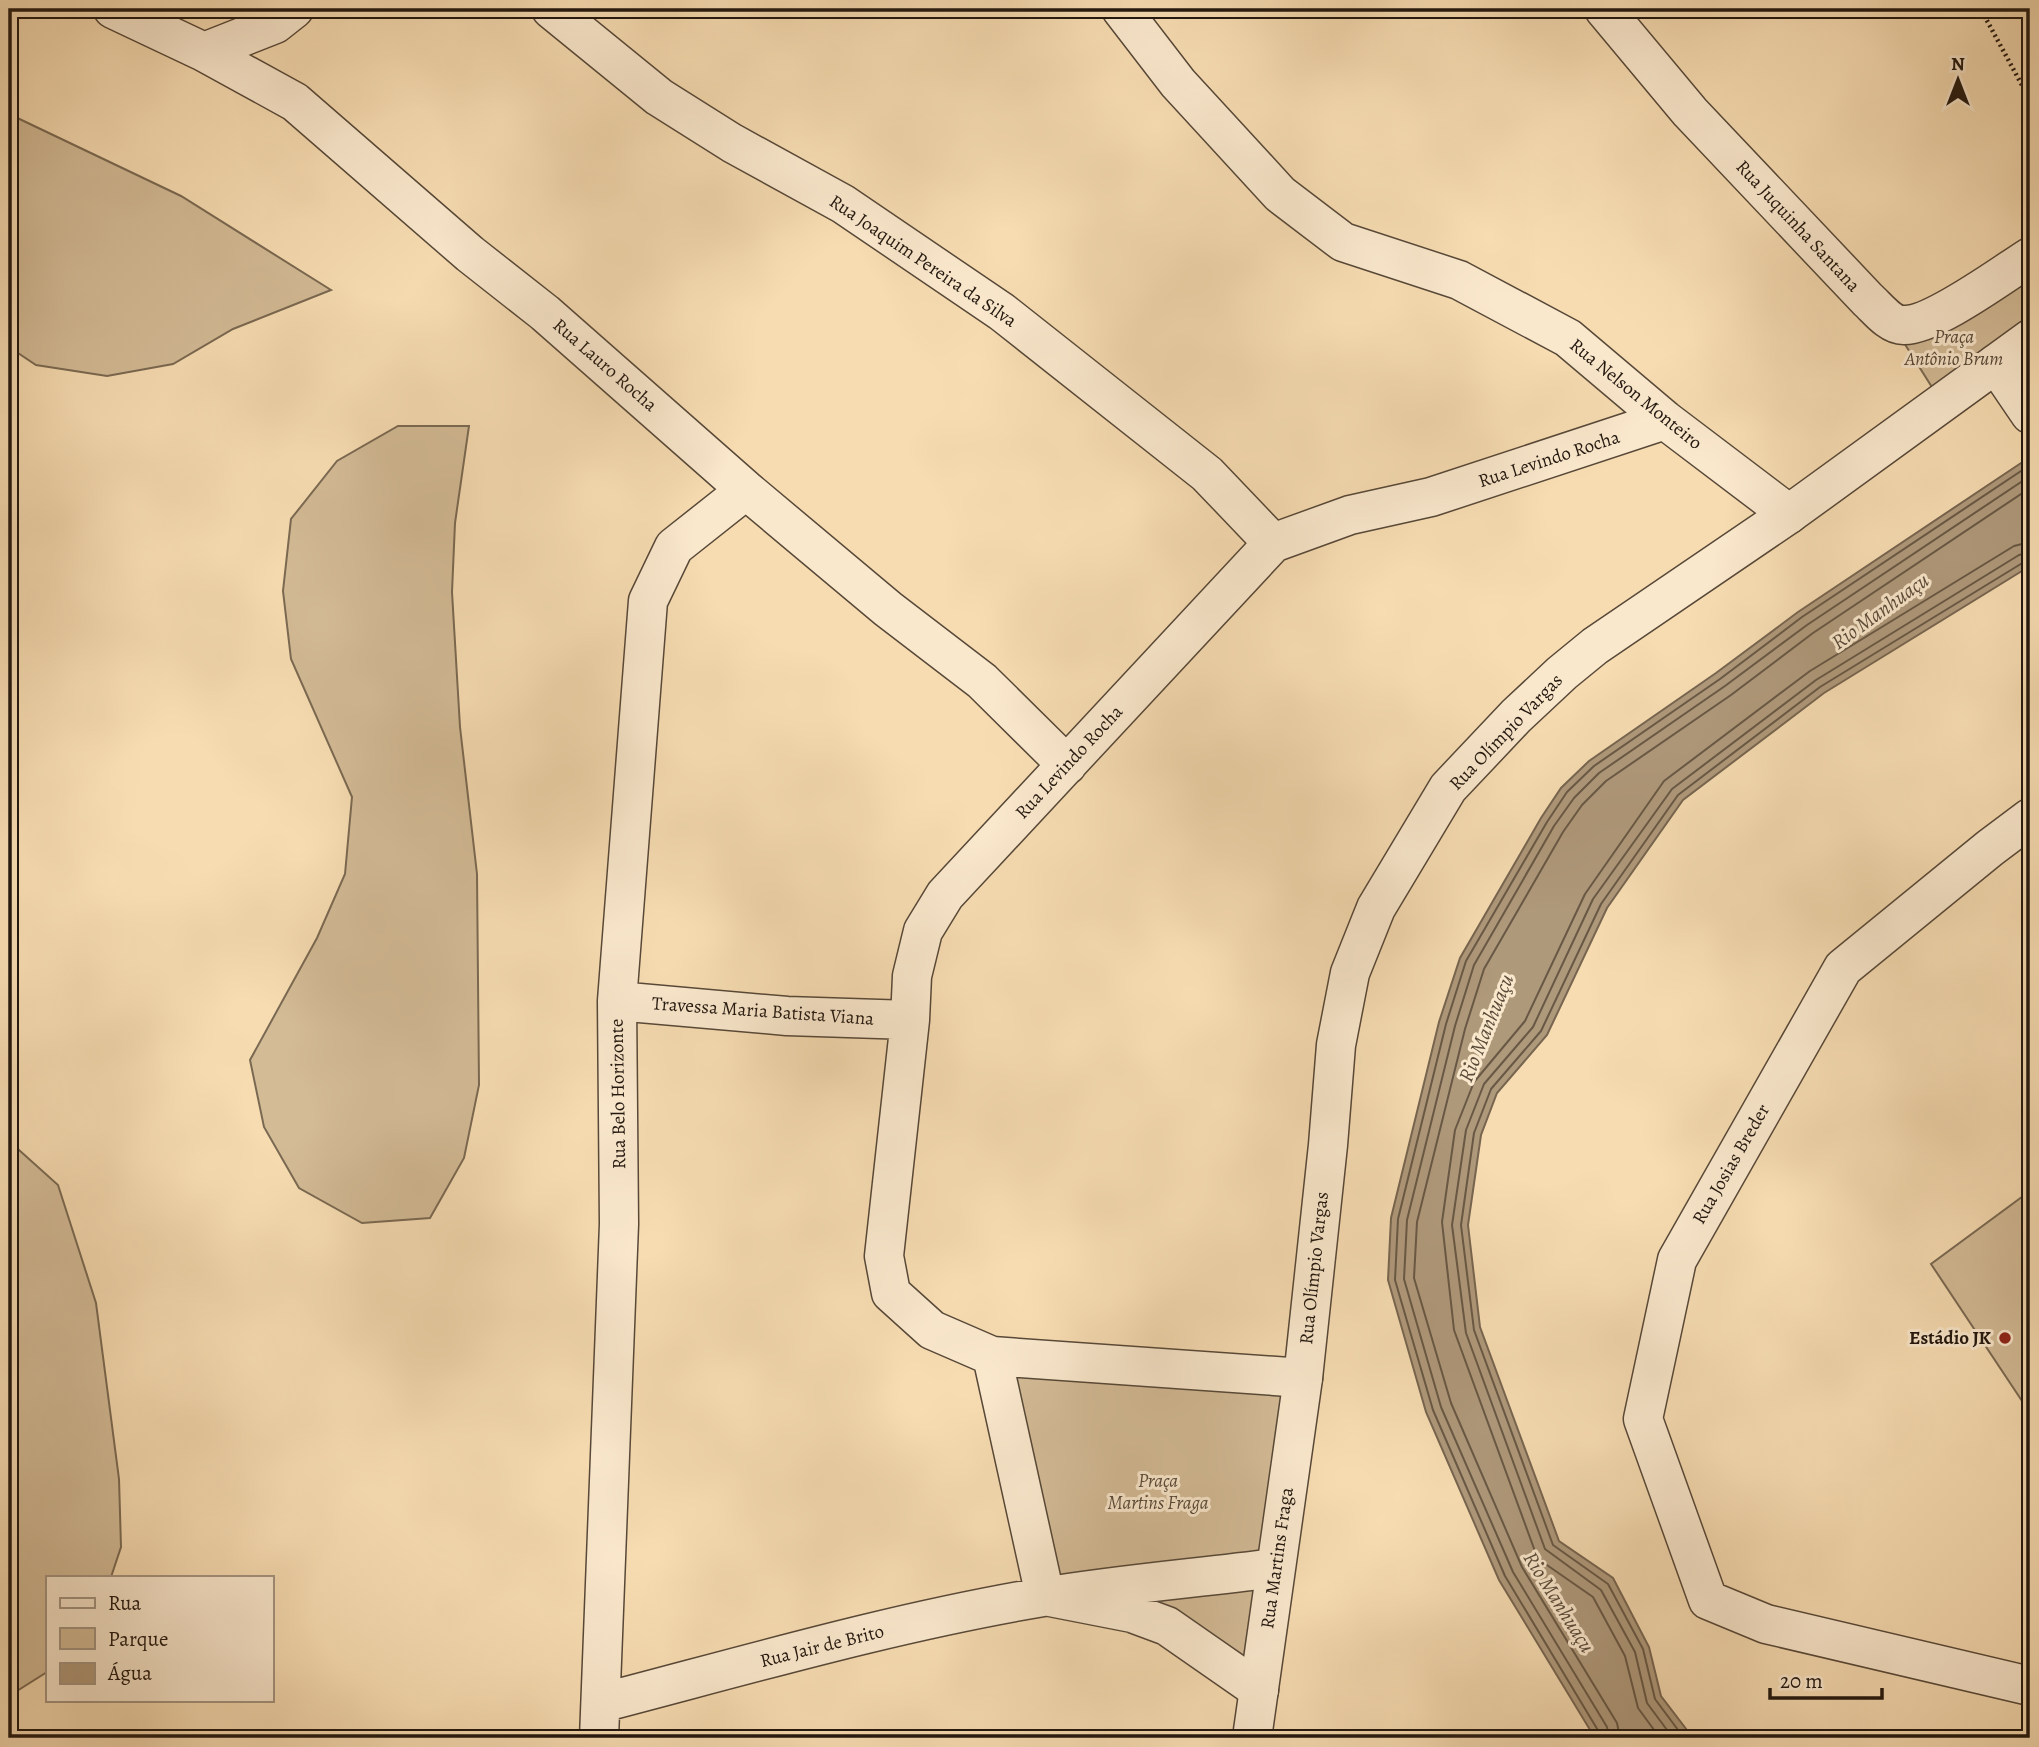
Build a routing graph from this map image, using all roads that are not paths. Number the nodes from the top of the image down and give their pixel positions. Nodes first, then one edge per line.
1 (113, 9) edge
2 (294, 9) edge
3 (551, 9) edge
4 (1121, 9) edge
5 (1604, 9) edge
6 (204, 52) junction
7 (2030, 257) edge
8 (2030, 339) edge
9 (1996, 364) junction
10 (2030, 414) edge
11 (1665, 420) junction
12 (746, 490) junction
13 (1789, 514) junction
14 (1273, 543) junction
15 (1067, 765) junction
16 (2030, 818) edge
17 (617, 1000) junction
18 (910, 1020) junction
19 (992, 1356) junction
20 (1303, 1378) junction
21 (1275, 1568) junction
22 (1045, 1596) junction
23 (2030, 1686) edge
24 (1259, 1690) junction
25 (600, 1721) edge
26 (1251, 1738) edge

1 - 6 street, Rua Lauro Rocha
2 - 6 street
3 - 14 street, Rua Joaquim Pereira da Silva
4 - 11 street, Rua Nelson Monteiro
5 - 7 street, Rua Juquinha Santana
6 - 12 street, Rua Lauro Rocha
8 - 9 street, Rua Olímpio Vargas
9 - 10 street
9 - 13 street, Rua Olímpio Vargas
11 - 13 street, Rua Nelson Monteiro
11 - 14 street, Rua Levindo Rocha
12 - 15 street, Rua Lauro Rocha
12 - 17 street, Rua Belo Horizonte
13 - 20 street, Rua Olímpio Vargas
14 - 15 street, Rua Levindo Rocha
15 - 18 street, Rua Levindo Rocha
16 - 23 street, Rua Josias Breder
17 - 18 street, Travessa Maria Batista Viana
17 - 25 street, Rua Belo Horizonte
18 - 19 street, Rua Levindo Rocha
19 - 20 street
19 - 22 street
20 - 21 street, Rua Martins Fraga
21 - 22 street, Rua Jair de Brito
21 - 24 street, Rua Martins Fraga
22 - 24 street
22 - 25 street, Rua Jair de Brito
24 - 26 street, Rua Martins Fraga

